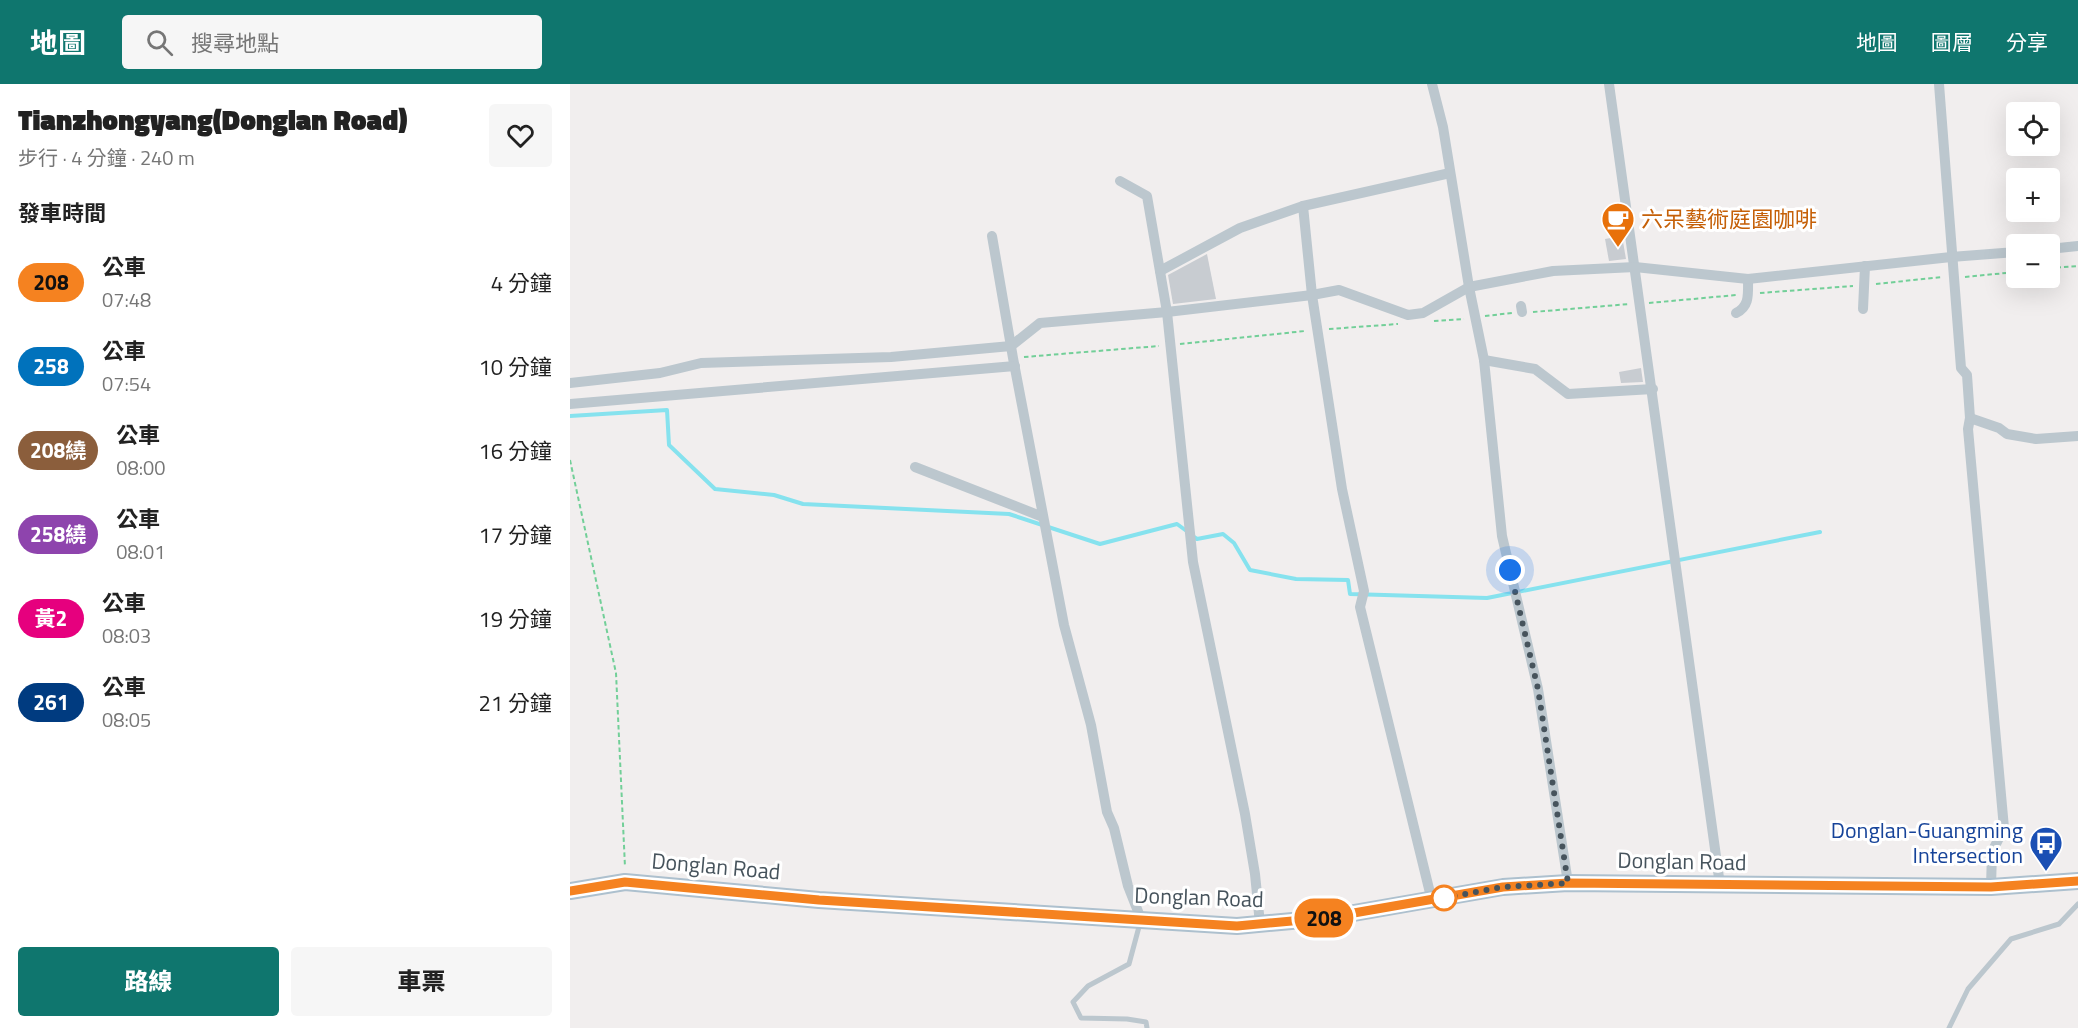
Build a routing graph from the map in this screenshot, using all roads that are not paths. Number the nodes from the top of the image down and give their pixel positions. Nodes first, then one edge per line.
1 (1432, 84) edge
2 (1609, 84) edge
3 (1939, 84) edge
4 (1450, 173) junction
5 (1120, 181) dead end
6 (1303, 206) junction
7 (992, 236) dead end
8 (2078, 246) edge
9 (2060, 248) edge
10 (2006, 253) edge
11 (1951, 256) junction
12 (1865, 266) junction
13 (1635, 267) junction
14 (1160, 271) junction
15 (1748, 279) junction
16 (1469, 287) junction
17 (1312, 295) junction
18 (1863, 309) dead end
19 (1167, 312) junction
20 (1736, 313) dead end
21 (1011, 346) junction
22 (891, 357) junction
23 (1484, 360) junction
24 (1015, 366) junction
25 (892, 368) dead end
26 (570, 383) edge
27 (1653, 389) junction
28 (570, 404) edge
29 (1970, 418) junction
30 (2078, 436) edge
31 (915, 467) dead end
32 (1043, 517) junction
33 (2078, 881) edge
34 (1568, 883) junction
35 (1720, 885) junction
36 (1991, 887) junction
37 (570, 891) edge
38 (1432, 901) junction
39 (2078, 904) edge
40 (1141, 919) junction
41 (1260, 924) junction
42 (1147, 1028) edge
43 (1949, 1028) edge

1 - 4 street
2 - 13 street
3 - 11 street
4 - 6 street
4 - 16 street
5 - 14 street
6 - 14 street
6 - 17 street
7 - 21 street
8 - 9 street
10 - 11 street
11 - 12 street
11 - 29 street
12 - 15 street
12 - 18 street
13 - 15 street
13 - 16 street
13 - 27 street
14 - 19 street
15 - 20 street
16 - 17 street
16 - 23 street
17 - 19 street
17 - 38 street
19 - 21 street
19 - 41 street
21 - 22 street
21 - 24 street
22 - 25 street
22 - 26 street
23 - 27 street
23 - 34 street
24 - 28 street
24 - 32 street
27 - 35 street
29 - 30 street
29 - 36 street
31 - 32 street
32 - 40 street
33 - 36 main road, Donglan Road
34 - 35 main road, Donglan Road
34 - 38 main road, Donglan Road
35 - 36 main road, Donglan Road
37 - 40 main road, Donglan Road
38 - 41 main road, Donglan Road
39 - 43 lane
40 - 41 main road, Donglan Road
40 - 42 lane

